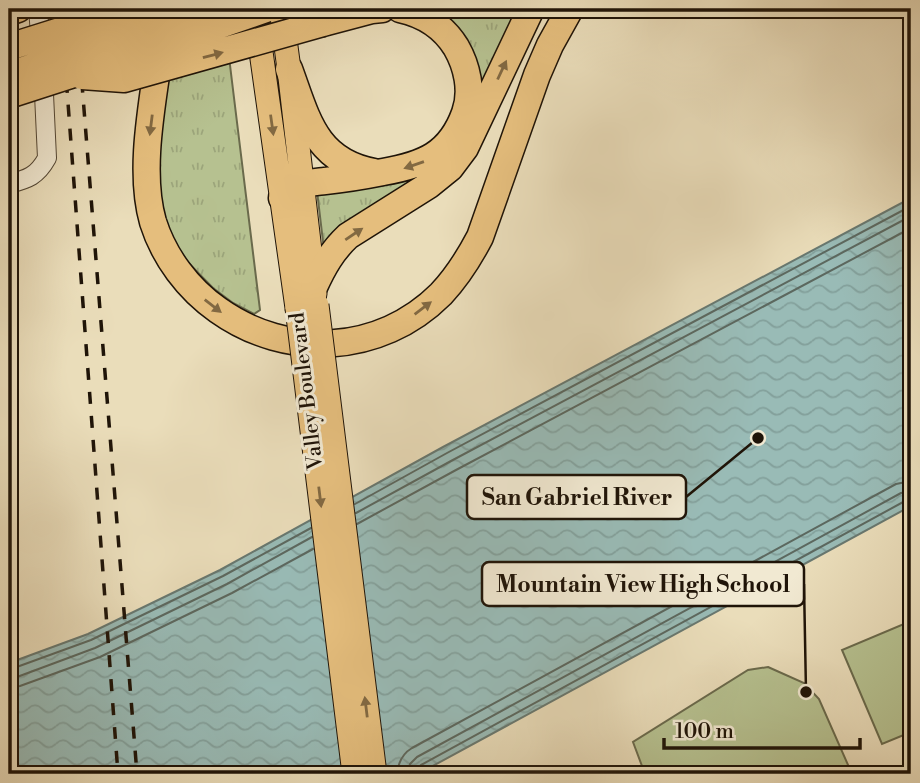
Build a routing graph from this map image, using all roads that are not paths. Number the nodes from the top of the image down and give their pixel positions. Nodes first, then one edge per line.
1 (18, 9) edge
2 (38, 9) edge
3 (130, 9) edge
4 (165, 9) edge
5 (174, 9) edge
6 (202, 9) edge
7 (256, 9) edge
8 (266, 9) edge
9 (281, 9) edge
10 (382, 9) edge
11 (400, 9) edge
12 (531, 9) edge
13 (570, 9) edge
14 (9, 12) edge
15 (9, 47) edge
16 (9, 65) edge
17 (289, 69) junction
18 (9, 75) edge
19 (69, 75) junction
20 (9, 95) edge
21 (379, 173) junction
22 (9, 184) edge
23 (292, 191) junction
24 (310, 300) junction
25 (354, 774) edge
26 (375, 774) edge

1 - 14 highway
2 - 22 street
3 - 15 highway, bridge
4 -> 13 highway
5 - 16 highway
6 - 18 highway, bridge
7 -> 23 main road, Valley Boulevard
8 - 19 highway, bridge
9 - 17 main road, Valley Boulevard
19 -> 10 highway, bridge
11 -> 21 highway
24 -> 12 highway
17 - 21 highway
17 - 23 main road, Valley Boulevard
19 - 20 highway, bridge
21 - 23 highway
23 - 24 main road, Valley Boulevard
24 -> 25 main road, Valley Boulevard, bridge
26 -> 24 main road, Valley Boulevard, bridge

